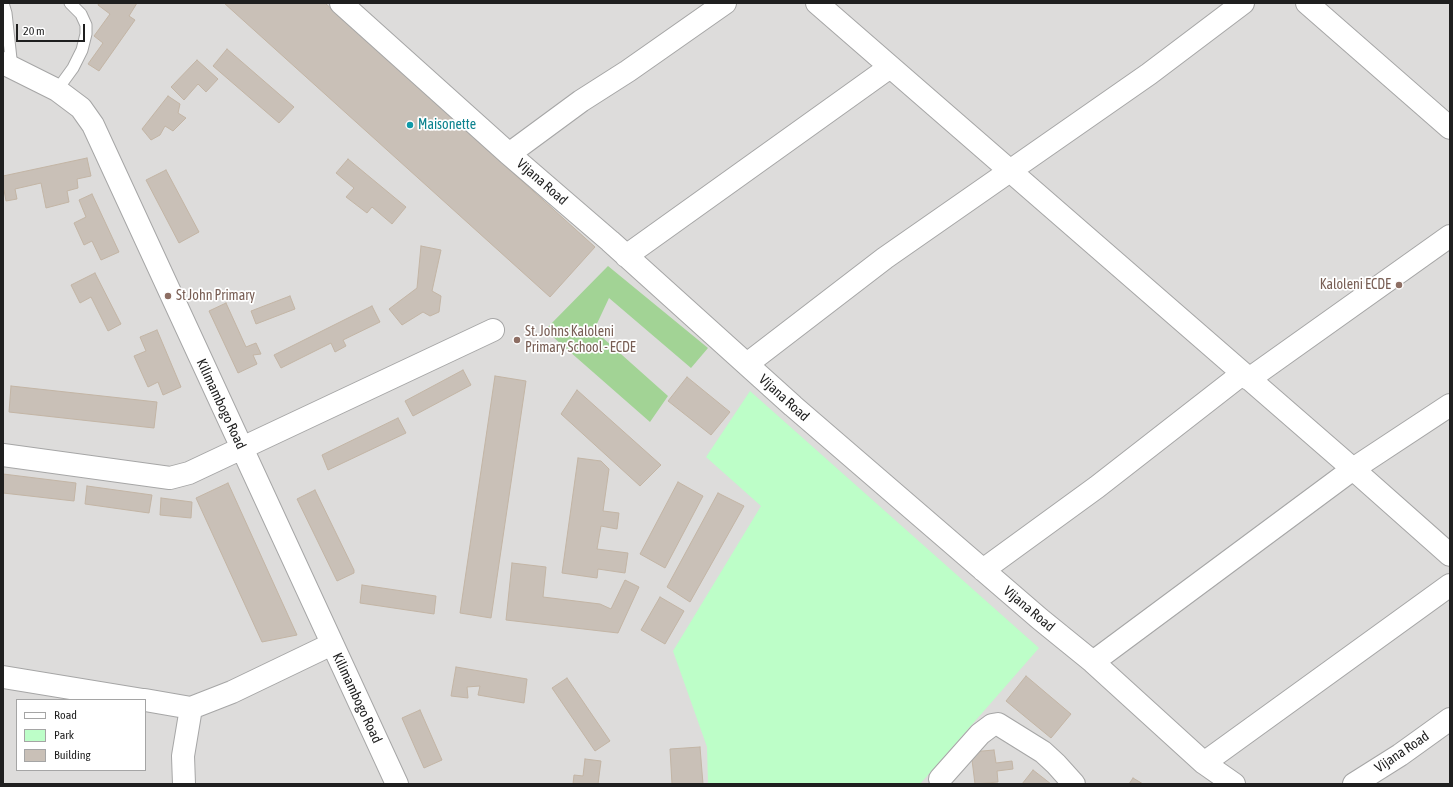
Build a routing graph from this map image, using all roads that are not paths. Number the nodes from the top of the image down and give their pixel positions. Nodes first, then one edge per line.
1 (3, 3) edge
2 (70, 3) edge
3 (341, 3) edge
4 (725, 3) edge
5 (817, 3) edge
6 (1243, 3) edge
7 (1307, 3) edge
8 (7, 65) edge
9 (890, 67) junction
10 (58, 90) junction
11 (1450, 128) edge
12 (509, 154) junction
13 (1010, 170) junction
14 (1450, 236) edge
15 (626, 256) junction
16 (493, 330) dead end
17 (747, 364) junction
18 (1246, 377) junction
19 (1450, 405) edge
20 (241, 448) junction
21 (3, 455) edge
22 (1353, 469) junction
23 (1450, 555) edge
24 (983, 570) junction
25 (1450, 585) edge
26 (332, 644) junction
27 (1093, 662) junction
28 (3, 676) edge
29 (138, 699) edge
30 (146, 700) edge
31 (191, 708) junction
32 (1450, 719) edge
33 (1204, 763) junction
34 (940, 779) dead end
35 (184, 784) edge
36 (397, 784) edge
37 (1074, 784) edge
38 (1234, 784) edge
39 (1354, 784) edge

1 - 8 lane
2 - 10 lane
3 - 12 street, Vijana Road
4 - 12 street
5 - 9 street
6 - 13 street
7 - 11 street
8 - 10 street, Kilimambogo Road
9 - 13 street
9 - 15 street
10 - 20 street, Kilimambogo Road
12 - 15 street, Vijana Road
13 - 17 street
13 - 18 street
14 - 18 street
15 - 17 street, Vijana Road
16 - 20 street
17 - 24 street, Vijana Road
18 - 22 street
18 - 24 street
19 - 22 street
20 - 21 street
20 - 26 street, Kilimambogo Road
22 - 23 street
22 - 27 street
24 - 27 street, Vijana Road
25 - 33 street
26 - 31 street
26 - 36 street, Kilimambogo Road
27 - 33 street, Vijana Road
28 - 29 street
30 - 31 street
31 - 35 street
32 - 39 street, Vijana Road
33 - 38 street, Vijana Road
34 - 37 street

